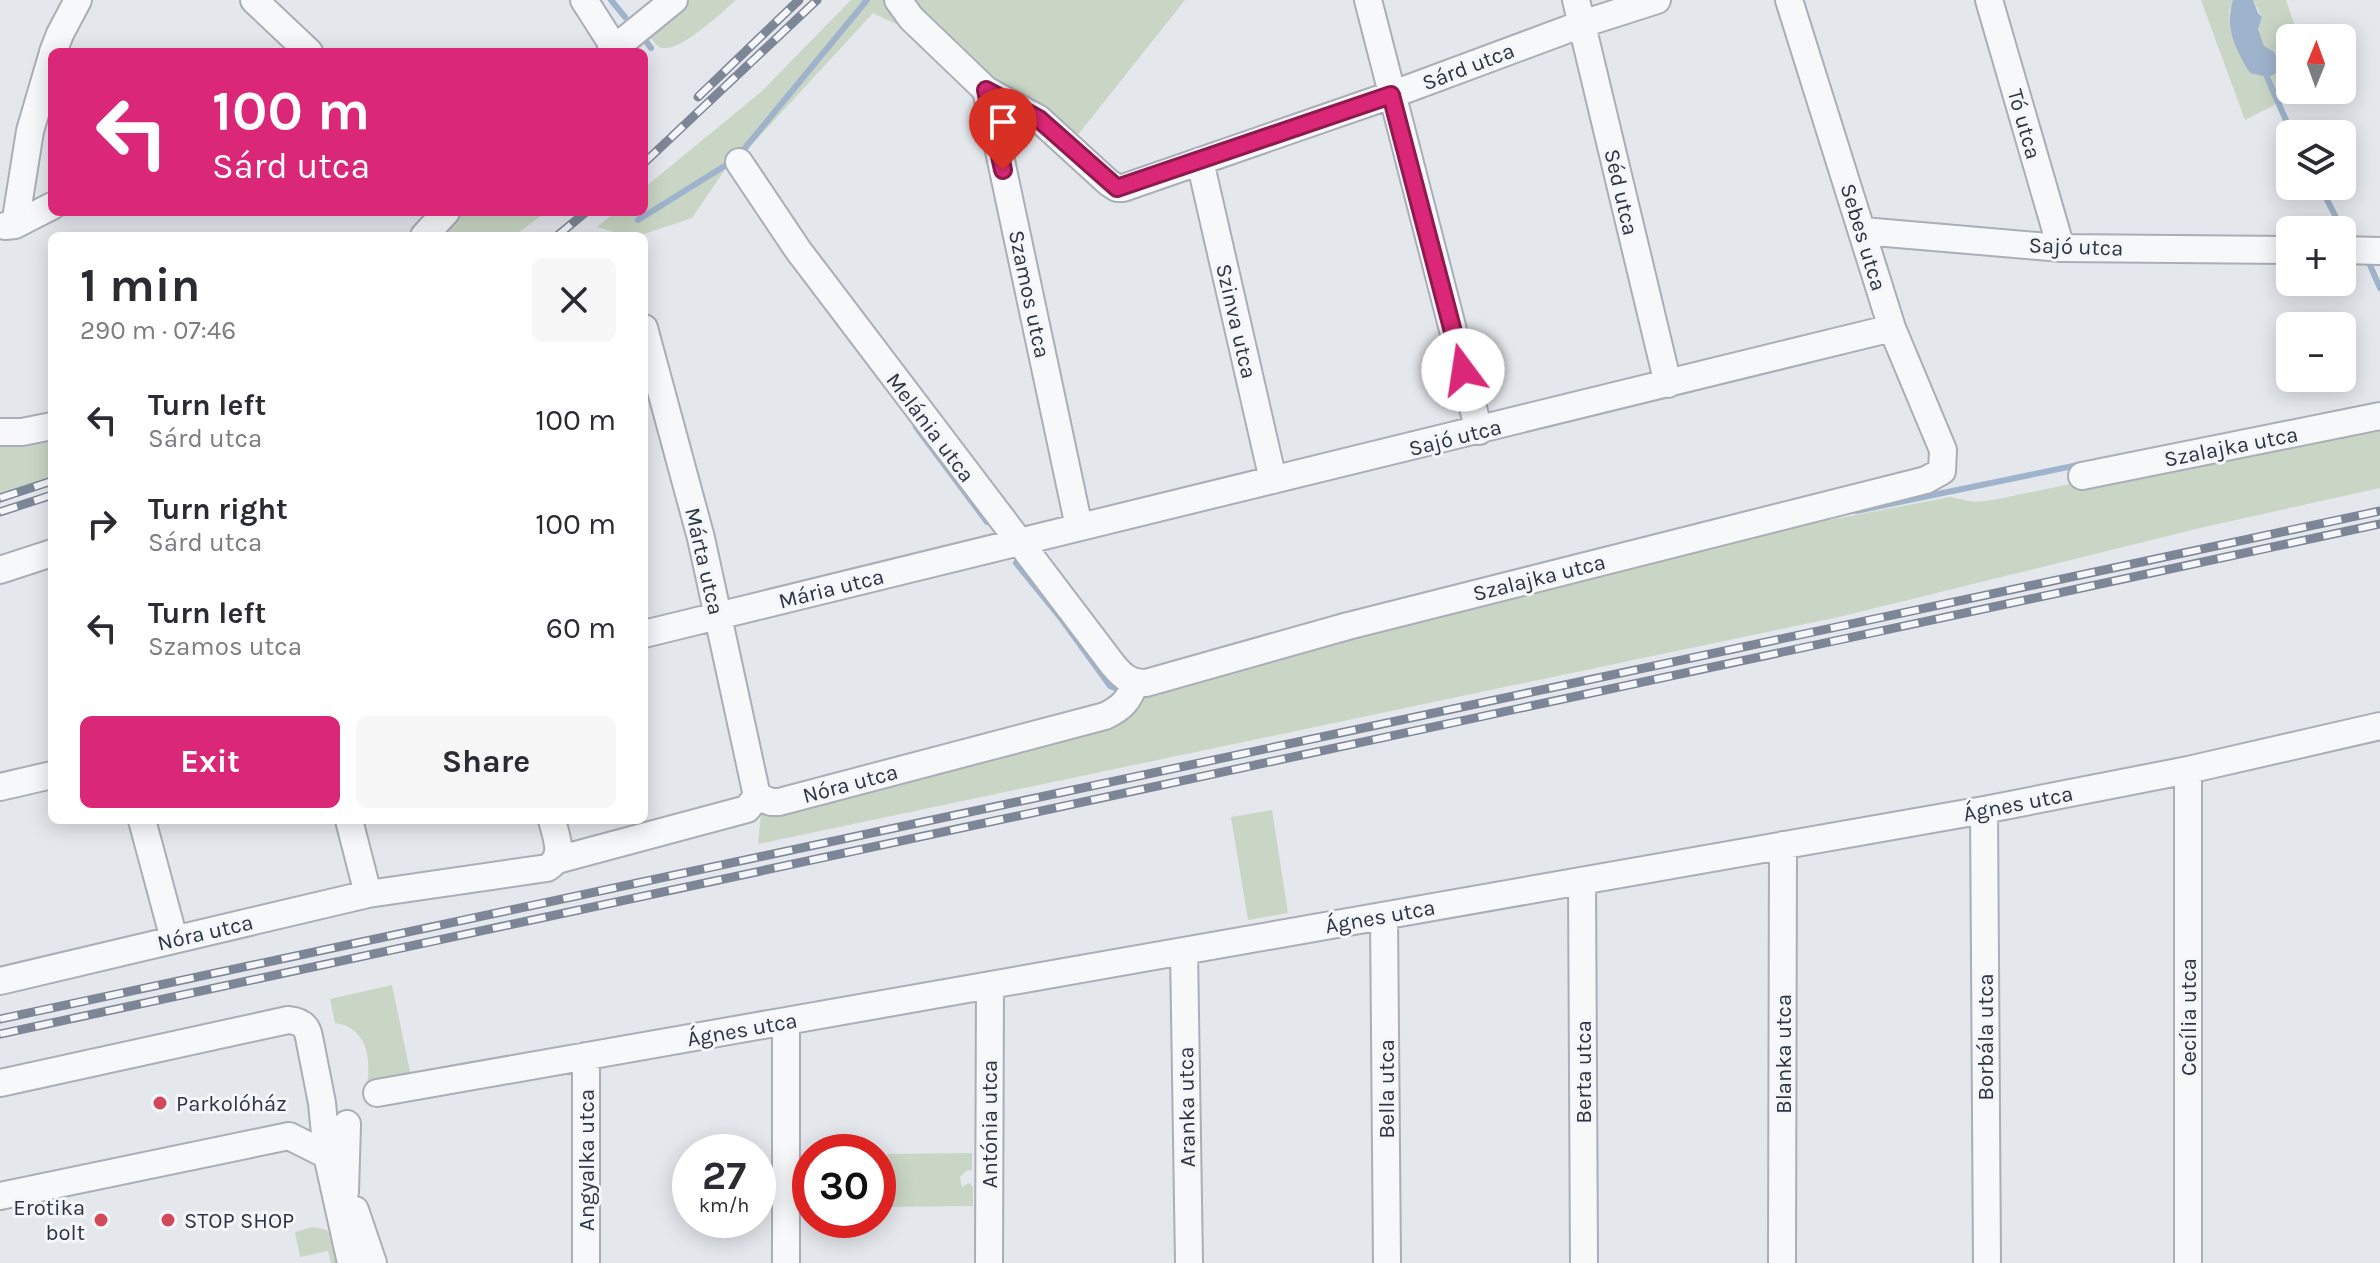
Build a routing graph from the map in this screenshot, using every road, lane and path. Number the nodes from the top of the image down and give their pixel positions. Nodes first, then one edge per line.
1 (78, 0) edge
2 (254, 0) edge
3 (584, 0) edge
4 (674, 0) edge
5 (898, 0) edge
6 (1368, 0) edge
7 (1657, 0) edge
8 (1789, 0) edge
9 (1989, 0) edge
10 (1579, 12) edge
11 (55, 48) edge
12 (305, 48) edge
13 (611, 48) edge
14 (614, 48) edge
15 (48, 71) edge
16 (986, 90) junction
17 (1391, 95) junction
18 (1200, 161) junction
19 (739, 162) dead end
20 (48, 208) edge
21 (442, 216) edge
22 (8, 226) edge
23 (1863, 231) junction
24 (428, 232) edge
25 (2061, 248) junction
26 (2276, 250) edge
27 (2356, 250) edge
28 (2380, 251) edge
29 (1892, 328) junction
30 (648, 343) edge
31 (1668, 384) junction
32 (2380, 416) edge
33 (48, 427) edge
34 (1479, 431) junction
35 (0, 432) edge
36 (1942, 471) joint
37 (2082, 476) dead end
38 (1273, 480) junction
39 (1079, 527) junction
40 (1017, 542) junction
41 (48, 554) edge
42 (0, 570) edge
43 (718, 616) junction
44 (648, 633) edge
45 (1132, 690) junction
46 (2380, 726) edge
47 (2188, 770) junction
48 (48, 776) edge
49 (0, 787) edge
50 (757, 796) junction
51 (1984, 810) junction
52 (143, 824) edge
53 (350, 824) edge
54 (553, 824) edge
55 (1783, 845) junction
56 (555, 862) junction
57 (1582, 881) junction
58 (368, 894) junction
59 (1384, 916) junction
60 (174, 939) junction
61 (1184, 951) junction
62 (0, 981) edge
63 (990, 985) junction
64 (786, 1021) junction
65 (586, 1056) junction
66 (0, 1083) edge
67 (377, 1093) dead end
68 (322, 1103) junction
69 (347, 1124) dead end
70 (289, 1136) junction
71 (327, 1155) junction
72 (0, 1196) edge
73 (348, 1215) junction
74 (351, 1263) edge
75 (373, 1263) edge
76 (586, 1263) edge
77 (786, 1263) edge
78 (989, 1263) edge
79 (1189, 1263) edge
80 (1387, 1263) edge
81 (1584, 1263) edge
82 (1782, 1263) edge
83 (1987, 1263) edge
84 (2188, 1263) edge

1 - 11 street
2 - 12 street
3 - 13 street
4 - 14 street
5 - 16 street
6 - 17 street
7 - 10 street, Sárd utca
8 - 23 street, Sebes utca
9 - 25 street, Tó utca
10 - 17 street, Sárd utca
10 - 31 street, Séd utca
15 - 22 street
16 - 18 street, Sárd utca
16 - 39 street, Szamos utca
17 - 18 street, Sárd utca
17 - 34 street
18 - 38 street, Szinva utca
19 - 40 street, Melánia utca
20 - 22 street
21 - 24 street
23 - 25 street, Sajó utca
23 - 29 street, Sebes utca
25 - 26 street, Sajó utca
27 - 28 street
29 - 31 street, Sajó utca
29 - 36 street, Sebes utca
30 - 43 street, Márta utca
31 - 34 street, Sajó utca
32 - 37 street, Szalajka utca
33 - 35 street
34 - 38 street, Sajó utca
36 - 45 street, Szalajka utca
38 - 39 street, Sajó utca
39 - 40 street, Sajó utca
40 - 43 street, Mária utca
40 - 45 street, Melánia utca
41 - 42 street
43 - 44 street, Mária utca
43 - 50 street, Márta utca
45 - 50 street, Nóra utca
46 - 47 street, Ágnes utca
47 - 51 street, Ágnes utca
47 - 84 street, Cecília utca
48 - 49 street
50 - 56 street, Nóra utca
51 - 55 street, Ágnes utca
51 - 83 street, Borbála utca
52 - 60 street
53 - 58 street
54 - 56 street
55 - 57 street, Ágnes utca
55 - 82 street, Blanka utca
56 - 58 street, Nóra utca
57 - 59 street, Ágnes utca
57 - 81 street, Berta utca
58 - 60 street, Nóra utca
59 - 61 street, Ágnes utca
59 - 80 street, Bella utca
60 - 62 street, Nóra utca
61 - 63 street, Ágnes utca
61 - 79 street, Aranka utca
63 - 64 street, Ágnes utca
63 - 78 street, Antónia utca
64 - 65 street, Ágnes utca
64 - 77 street
65 - 67 street, Ágnes utca
65 - 76 street, Angyalka utca
66 - 68 street
68 - 70 street
68 - 71 street
69 - 73 street
70 - 71 street
70 - 72 street
71 - 73 street
73 - 74 street
73 - 75 street

